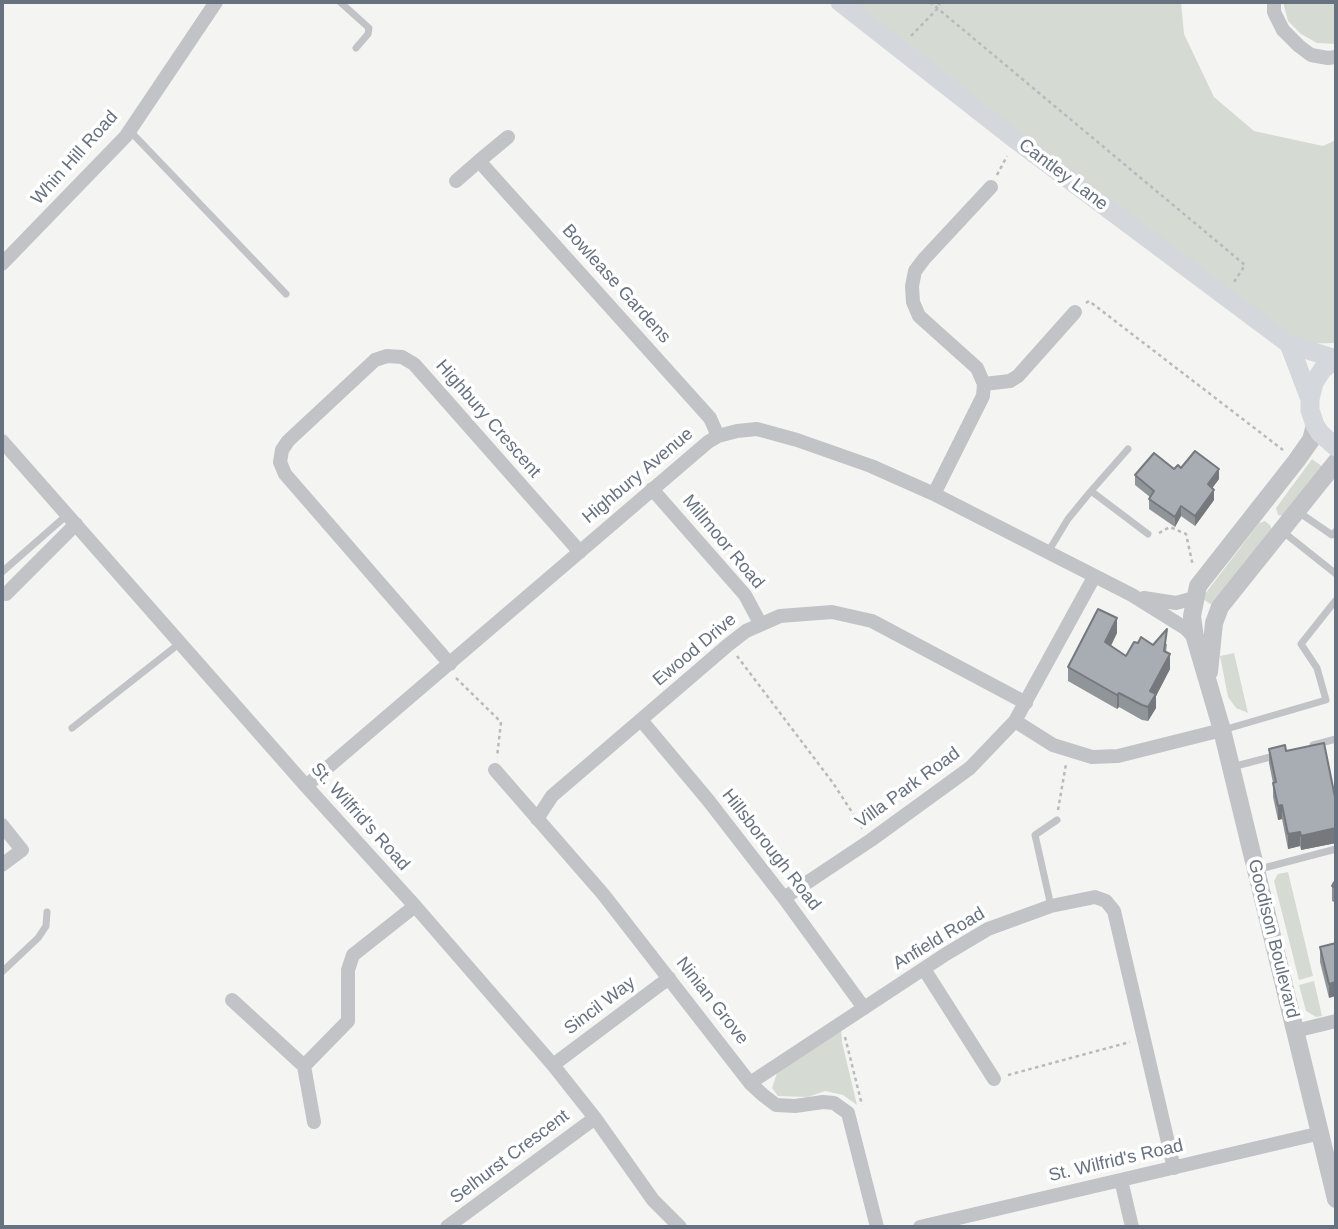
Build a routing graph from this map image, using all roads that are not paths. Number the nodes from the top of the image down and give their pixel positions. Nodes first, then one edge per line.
1 (215, 2) edge
2 (340, 2) edge
3 (840, 2) edge
4 (1274, 2) edge
5 (356, 48) dead end
6 (1336, 57) edge
7 (129, 131) junction
8 (508, 137) dead end
9 (480, 161) junction
10 (456, 181) dead end
11 (991, 187) road end
12 (2, 264) edge
13 (286, 294) dead end
14 (1075, 312) road end
15 (1289, 344) junction
16 (1336, 359) edge
17 (984, 384) junction
18 (1310, 399) junction
19 (1315, 425) junction
20 (718, 436) junction
21 (2, 441) edge
22 (1336, 447) edge
23 (1128, 449) dead end
24 (1336, 462) edge
25 (652, 489) junction
26 (1091, 491) junction
27 (934, 495) junction
28 (1257, 511) junction
29 (1296, 511) junction
30 (72, 519) junction
31 (1281, 530) junction
32 (1148, 534) dead end
33 (1335, 535) edge
34 (580, 552) junction
35 (1048, 553) junction
36 (2, 572) edge
37 (1336, 574) edge
38 (1094, 577) junction
39 (1196, 592) junction
40 (6, 594) dead end
41 (1132, 595) junction
42 (1336, 600) edge
43 (760, 623) junction
44 (1195, 638) junction
45 (181, 643) junction
46 (450, 664) junction
47 (1209, 679) junction
48 (1026, 703) junction
49 (641, 720) junction
50 (1014, 721) junction
51 (72, 728) dead end
52 (1222, 730) junction
53 (1336, 739) edge
54 (1310, 746) edge
55 (1284, 753) edge
56 (1231, 768) junction
57 (495, 770) road end
58 (306, 786) junction
59 (537, 819) junction
60 (1056, 820) road end
61 (2, 825) edge
62 (1336, 849) edge
63 (2, 865) edge
64 (1256, 870) junction
65 (784, 898) junction
66 (1051, 905) junction
67 (415, 906) junction
68 (47, 912) dead end
69 (924, 969) junction
70 (2, 972) edge
71 (669, 978) junction
72 (232, 1000) dead end
73 (864, 1008) junction
74 (1336, 1021) edge
75 (1295, 1031) junction
76 (553, 1065) junction
77 (304, 1066) junction
78 (994, 1079) road end
79 (750, 1083) junction
80 (595, 1118) junction
81 (314, 1122) dead end
82 (1321, 1133) junction
83 (1174, 1167) junction
84 (1121, 1180) junction
85 (1336, 1199) edge
86 (447, 1227) edge
87 (680, 1227) edge
88 (877, 1227) edge
89 (920, 1227) edge
90 (1132, 1227) edge

1 - 7 street, Whin Hill Road
2 - 5 lane
3 - 15 main road, Cantley Lane
4 - 6 street
7 - 12 street, Whin Hill Road
7 - 13 lane
8 - 9 street
9 - 10 street
9 - 20 street, Bowlease Gardens
11 - 17 street
14 - 17 street
15 - 16 main road, Cantley Lane
15 - 18 main road
16 - 18 main road
17 - 27 street
18 - 19 main road
19 - 22 main road
19 - 28 street
20 - 25 street, Highbury Avenue
20 - 27 street, Highbury Avenue
21 - 30 street, St. Wilfrid's Road
23 - 26 lane
24 - 29 street, Goodison Boulevard
25 - 34 street, Highbury Avenue
25 - 43 street, Millmoor Road
26 - 32 lane
26 - 35 lane
27 - 35 street, Highbury Avenue
28 - 31 street
28 - 39 street
29 - 31 street, Goodison Boulevard
29 - 33 lane
30 - 36 lane
30 - 40 street
30 - 45 street, St. Wilfrid's Road
31 - 37 lane
31 - 47 street, Goodison Boulevard
34 - 46 street, Highbury Avenue
34 - 46 street, Highbury Crescent
35 - 38 street, Highbury Avenue
38 - 41 street, Highbury Avenue
38 - 48 street, Villa Park Road
39 - 41 street
39 - 44 street, Goodison Boulevard
41 - 44 street
42 - 52 lane
43 - 48 street, Ewood Drive
43 - 49 street, Ewood Drive
44 - 47 street, Goodison Boulevard
45 - 51 lane
45 - 58 street, St. Wilfrid's Road
46 - 58 street, Highbury Avenue
47 - 52 street, Goodison Boulevard
48 - 50 street, Villa Park Road
49 - 59 street, Ewood Drive
49 - 65 street, Hillsborough Road
50 - 52 street
50 - 65 street, Villa Park Road
52 - 56 street, Goodison Boulevard
53 - 54 lane
55 - 56 lane
56 - 64 street, Goodison Boulevard
57 - 59 street, Ninian Grove
58 - 67 street, St. Wilfrid's Road
59 - 71 street, Ninian Grove
60 - 66 lane
61 - 63 street
62 - 64 lane
64 - 75 street, Goodison Boulevard
65 - 73 street, Hillsborough Road
66 - 69 street, Anfield Road
66 - 83 street, Anfield Road
67 - 76 street, St. Wilfrid's Road
67 - 77 street
68 - 70 lane
69 - 73 street, Anfield Road
69 - 78 street
71 - 76 street, Sincil Way
71 - 79 street, Ninian Grove
72 - 77 street
73 - 79 street, Anfield Road
74 - 75 street
75 - 82 street, Goodison Boulevard
76 - 80 street, St. Wilfrid's Road
77 - 81 street
79 - 88 street, Ninian Grove
80 - 86 street, Selhurst Crescent
80 - 87 street, St. Wilfrid's Road
82 - 83 street, St. Wilfrid's Road
82 - 85 street, Goodison Boulevard
83 - 84 street, St. Wilfrid's Road
84 - 89 street, St. Wilfrid's Road
84 - 90 street

